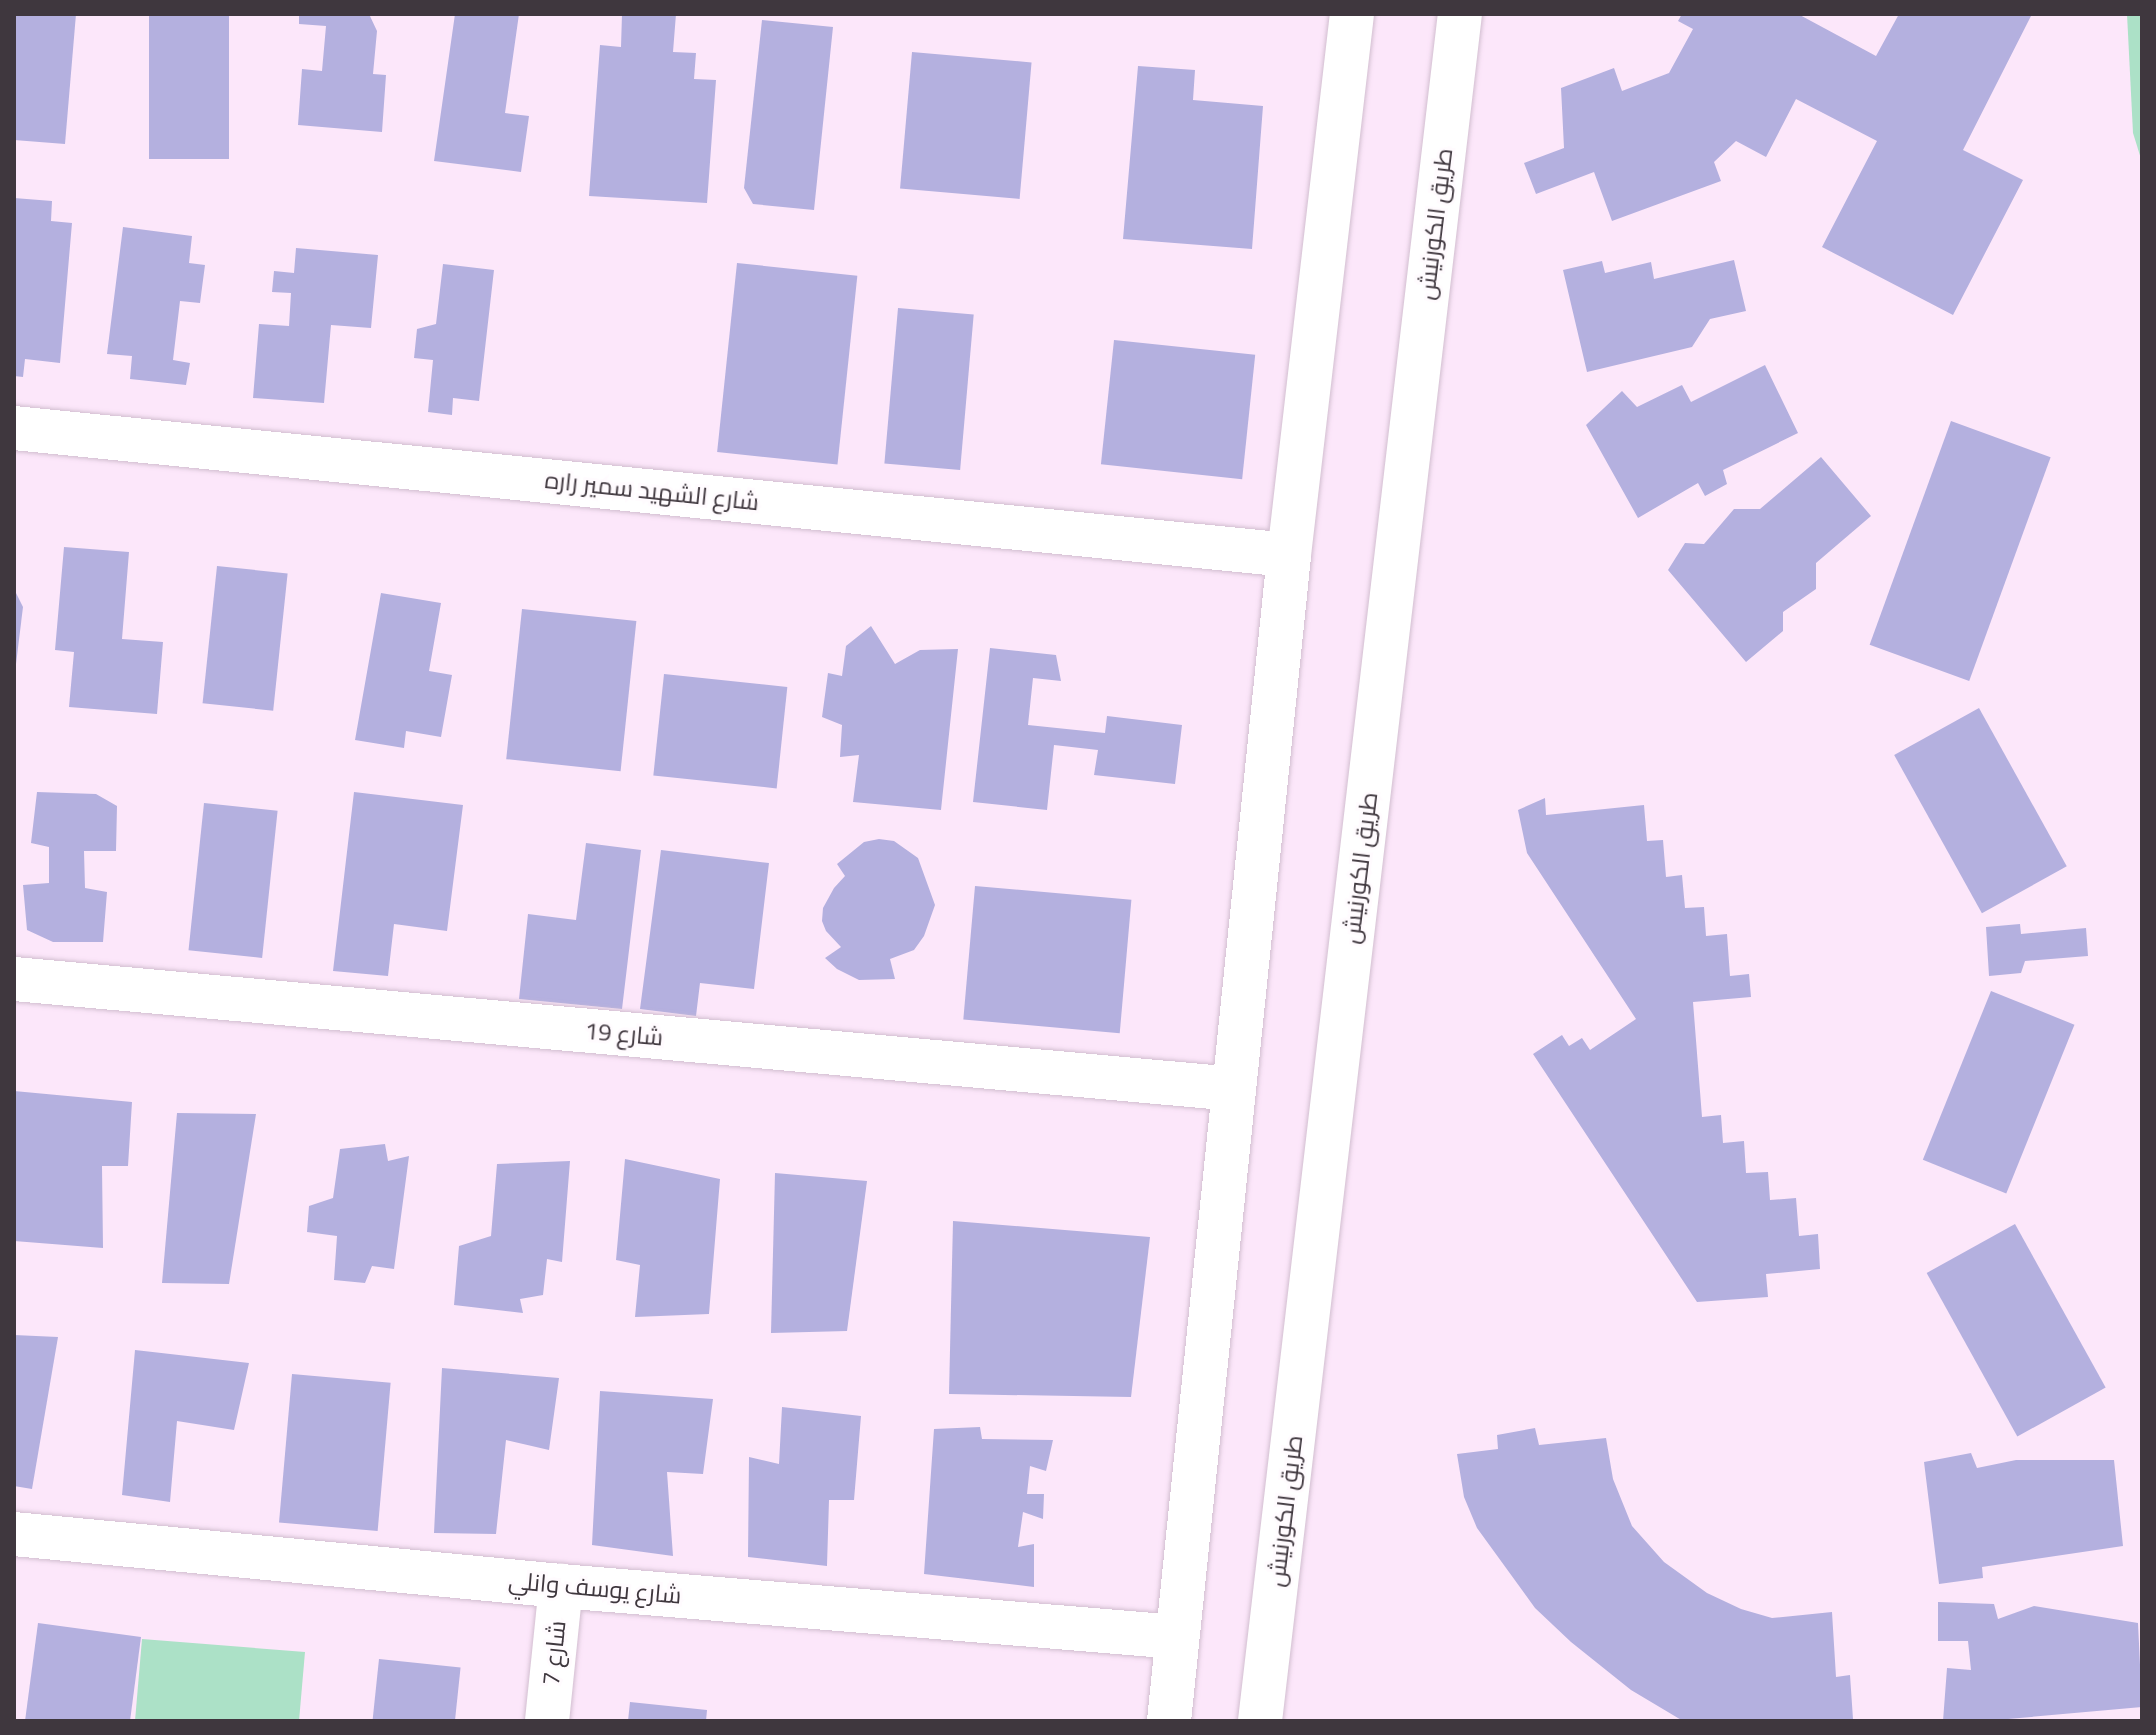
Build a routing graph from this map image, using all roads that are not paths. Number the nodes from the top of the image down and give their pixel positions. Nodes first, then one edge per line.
1 (1352, 14) edge
2 (1460, 14) edge
3 (14, 428) edge
4 (1289, 555) junction
5 (14, 979) edge
6 (1234, 1089) junction
7 (14, 1534) edge
8 (561, 1586) junction
9 (1177, 1637) junction
10 (547, 1721) edge
11 (1169, 1721) edge
12 (1260, 1721) edge

1 - 4 street
2 - 12 street, طريق الكورنيش
3 - 4 street, شارع الشهيد سمير راره
4 - 6 street
5 - 6 street, شارع 19
6 - 9 street
7 - 8 street, شارع يوسف وانلي
8 - 9 street, شارع يوسف وانلي
8 - 10 street, شارع 7
9 - 11 street

